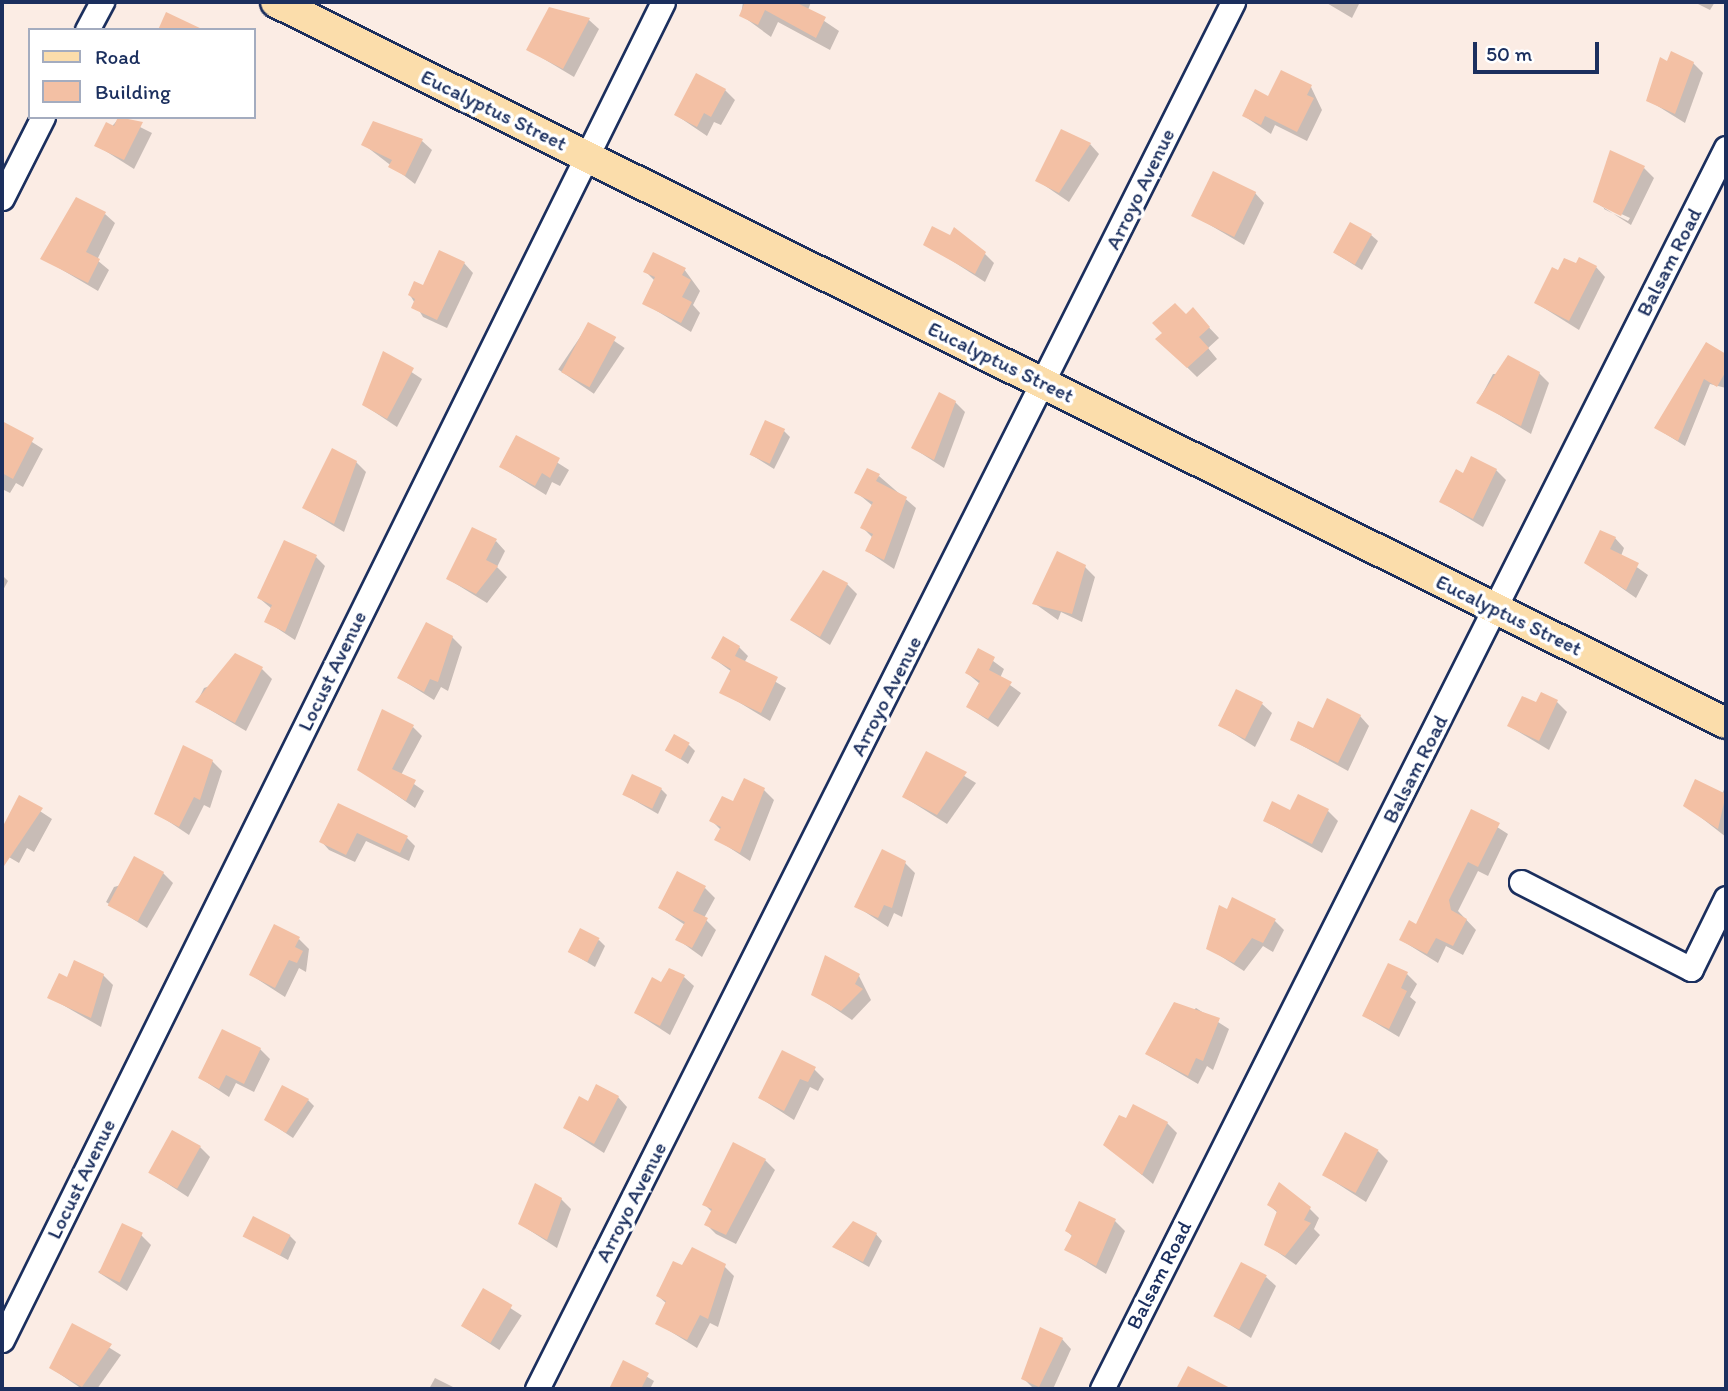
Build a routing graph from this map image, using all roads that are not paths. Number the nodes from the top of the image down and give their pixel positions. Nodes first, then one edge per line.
1 (102, 2) edge
2 (276, 2) edge
3 (663, 2) edge
4 (1233, 2) edge
5 (88, 28) edge
6 (42, 119) edge
7 (1726, 148) edge
8 (586, 156) junction
9 (2, 198) edge
10 (1044, 383) junction
11 (1496, 608) junction
12 (1726, 723) edge
13 (1521, 882) dead end
14 (1726, 898) edge
15 (2, 1340) edge
16 (537, 1389) edge
17 (1101, 1389) edge

1 - 5 street
2 - 8 main road, Eucalyptus Street
3 - 8 street, Locust Avenue
4 - 10 street, Arroyo Avenue
6 - 9 street
7 - 11 street, Balsam Road
8 - 10 main road, Eucalyptus Street
8 - 15 street, Locust Avenue
10 - 11 main road, Eucalyptus Street
10 - 16 street, Arroyo Avenue
11 - 12 main road, Eucalyptus Street
11 - 17 street, Balsam Road
13 - 14 street

